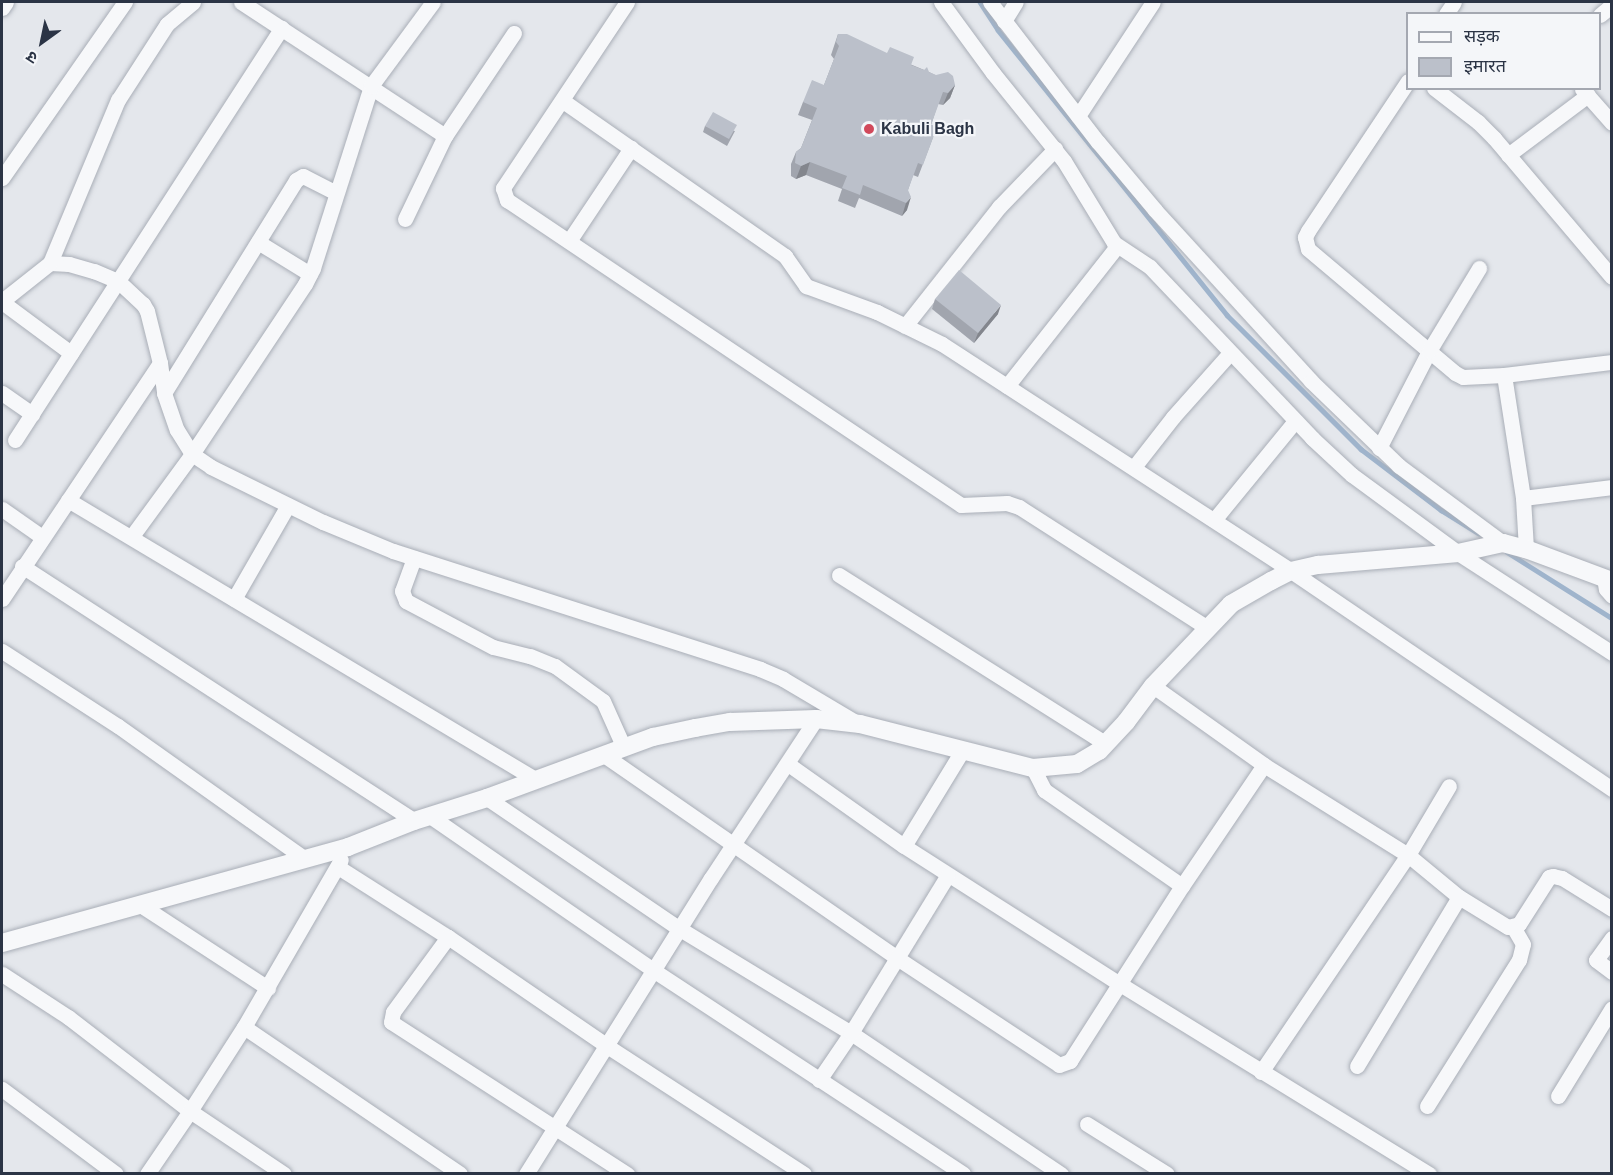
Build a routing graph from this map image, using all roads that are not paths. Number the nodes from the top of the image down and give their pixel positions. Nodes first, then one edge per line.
1 (125, 2) edge
2 (193, 2) edge
3 (241, 2) edge
4 (431, 2) edge
5 (627, 2) edge
6 (941, 2) edge
7 (990, 2) edge
8 (1016, 2) edge
9 (1153, 2) edge
10 (1004, 21) junction
11 (282, 28) junction
12 (514, 33) dead end
13 (1406, 83) edge
14 (371, 86) junction
15 (1437, 90) edge
16 (1585, 92) edge
17 (563, 101) junction
18 (1078, 116) junction
19 (1611, 123) edge
20 (445, 136) junction
21 (631, 148) junction
22 (1055, 149) junction
23 (1508, 155) junction
24 (2, 178) edge
25 (335, 192) junction
26 (405, 219) dead end
27 (569, 241) junction
28 (258, 242) junction
29 (1117, 246) junction
30 (50, 263) junction
31 (1479, 268) dead end
32 (310, 274) junction
33 (1611, 277) edge
34 (118, 281) junction
35 (2, 302) edge
36 (906, 326) junction
37 (1429, 351) junction
38 (71, 353) junction
39 (1230, 353) junction
40 (1611, 362) edge
41 (160, 363) junction
42 (1504, 375) junction
43 (1007, 386) junction
44 (2, 393) edge
45 (164, 393) junction
46 (32, 414) junction
47 (1295, 421) junction
48 (15, 440) dead end
49 (1379, 448) junction
50 (192, 454) junction
51 (1134, 467) junction
52 (1611, 487) edge
53 (1523, 498) junction
54 (68, 500) junction
55 (288, 505) junction
56 (2, 509) edge
57 (1215, 520) junction
58 (132, 536) junction
59 (42, 537) junction
60 (1501, 544) junction
61 (1526, 549) junction
62 (1462, 552) junction
63 (414, 558) junction
64 (22, 566) junction
65 (1291, 571) junction
66 (839, 574) dead end
67 (1608, 580) edge
68 (1611, 596) edge
69 (2, 599) edge
70 (234, 599) junction
71 (1206, 627) junction
72 (2, 651) edge
73 (1611, 653) edge
74 (1153, 686) junction
75 (816, 719) junction
76 (860, 724) junction
77 (1106, 744) junction
78 (624, 748) junction
79 (962, 751) junction
80 (604, 755) junction
81 (788, 764) junction
82 (1264, 765) junction
83 (1033, 768) junction
84 (535, 779) junction
85 (1449, 786) dead end
86 (1611, 789) edge
87 (487, 798) junction
88 (422, 818) junction
89 (733, 844) junction
90 (904, 846) junction
91 (348, 847) junction
92 (1408, 855) junction
93 (305, 859) junction
94 (338, 867) junction
95 (948, 875) junction
96 (1182, 886) junction
97 (1460, 897) junction
98 (140, 904) junction
99 (1611, 909) edge
100 (1513, 927) junction
101 (680, 929) junction
102 (448, 937) junction
103 (1611, 938) edge
104 (2, 943) edge
105 (897, 958) junction
106 (653, 970) junction
107 (1611, 972) edge
108 (2, 974) edge
109 (1120, 984) junction
110 (268, 987) junction
111 (1611, 1008) edge
112 (244, 1027) junction
113 (850, 1033) junction
114 (607, 1046) junction
115 (1357, 1066) dead end
116 (1261, 1072) junction
117 (819, 1080) junction
118 (2, 1089) edge
119 (1558, 1096) dead end
120 (1427, 1106) dead end
121 (190, 1111) junction
122 (1087, 1124) dead end
123 (556, 1126) junction
124 (116, 1173) edge
125 (147, 1173) edge
126 (284, 1173) edge
127 (460, 1173) edge
128 (526, 1173) edge
129 (627, 1173) edge
130 (804, 1173) edge
131 (963, 1173) edge
132 (1061, 1173) edge
133 (1167, 1173) edge
134 (1429, 1173) edge

1 - 24 street
2 - 30 street
3 - 11 street
4 - 14 street
5 - 17 street
6 - 22 street
7 - 10 street
8 - 10 street
9 - 18 street
10 - 18 street
11 - 14 street
11 - 34 street
12 - 20 street
13 - 37 street
14 - 20 street
14 - 25 street
15 - 23 street
16 - 19 street
16 - 23 street
17 - 21 street
17 - 27 street
18 - 49 street
20 - 26 street
21 - 27 street
21 - 36 street
22 - 29 street
22 - 36 street
23 - 33 street
25 - 28 street
25 - 32 street
27 - 71 street
28 - 32 street
28 - 45 street
29 - 39 street
29 - 43 street
30 - 34 street
30 - 35 street
31 - 37 street
32 - 50 street
34 - 38 street
34 - 41 street
35 - 38 street
36 - 43 street
37 - 42 street
37 - 49 street
38 - 46 street
39 - 47 street
39 - 51 street
40 - 42 street
41 - 45 street
41 - 54 street
42 - 53 street
43 - 51 street
44 - 46 street
45 - 50 street
46 - 48 street
47 - 57 street
47 - 62 street
49 - 60 street
50 - 55 street
50 - 58 street
51 - 57 street
52 - 53 street
53 - 61 street
54 - 58 street
54 - 59 street
55 - 63 street
55 - 70 street
56 - 59 street
57 - 65 street
58 - 70 street
59 - 64 street
60 - 61 street
60 - 62 street
61 - 67 street
62 - 65 street
62 - 73 street
63 - 76 street
63 - 78 street
64 - 69 street
64 - 88 street
65 - 71 street
65 - 86 street
66 - 77 street
67 - 68 street
70 - 84 street
71 - 74 street
72 - 93 street
74 - 77 street
74 - 82 street
75 - 76 street
75 - 78 street
75 - 81 street
76 - 79 street
77 - 83 street
78 - 80 street
79 - 83 street
79 - 90 street
80 - 84 street
80 - 89 street
81 - 89 street
81 - 90 street
82 - 92 street
82 - 96 street
83 - 96 street
84 - 87 street
85 - 92 street
87 - 88 street
87 - 101 street
88 - 91 street
88 - 106 street
89 - 101 street
89 - 105 street
90 - 95 street
91 - 93 street
91 - 94 street
92 - 97 street
92 - 116 street
93 - 98 street
94 - 102 street
94 - 110 street
95 - 105 street
95 - 109 street
96 - 109 street
97 - 100 street
97 - 115 street
98 - 104 street
98 - 110 street
99 - 100 street
100 - 120 street
101 - 106 street
101 - 113 street
102 - 114 street
102 - 123 street
103 - 107 street
105 - 109 street
105 - 113 street
106 - 114 street
106 - 117 street
108 - 121 street
109 - 116 street
110 - 112 street
111 - 119 street
112 - 121 street
112 - 127 street
113 - 117 street
113 - 132 street
114 - 123 street
114 - 130 street
116 - 134 street
117 - 131 street
118 - 124 street
121 - 125 street
121 - 126 street
122 - 133 street
123 - 128 street
123 - 129 street

